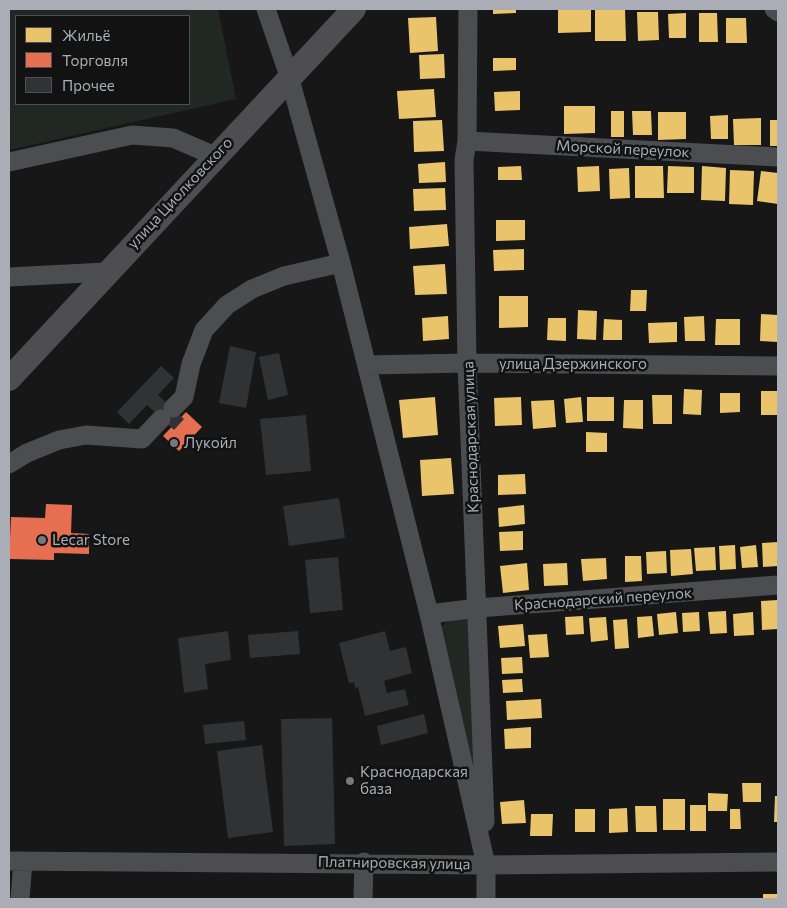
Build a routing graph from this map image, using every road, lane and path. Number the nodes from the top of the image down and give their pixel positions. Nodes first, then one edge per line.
1 (266, 9) edge
2 (354, 9) edge
3 (468, 9) edge
4 (774, 9) edge
5 (778, 12) edge
6 (289, 76) junction
7 (467, 141) junction
8 (215, 156) junction
9 (778, 157) edge
10 (9, 162) edge
11 (341, 263) junction
12 (106, 272) junction
13 (9, 277) edge
14 (467, 363) junction
15 (367, 365) junction
16 (778, 366) edge
17 (9, 379) edge
18 (9, 464) edge
19 (778, 585) edge
20 (478, 608) junction
21 (429, 614) junction
22 (16, 861) edge
23 (364, 862) junction
24 (778, 862) edge
25 (486, 865) junction
26 (20, 899) edge
27 (363, 899) edge
28 (486, 899) edge

1 - 6 street, Краснодарская улица
2 - 6 main road, улица Циолковского
3 - 7 street, Краснодарская улица
4 - 5 street
6 - 8 main road, улица Циолковского
6 - 11 street, Краснодарская улица
7 - 9 street, Морской переулок
7 - 14 street, Краснодарская улица
8 - 10 street
8 - 12 main road, улица Циолковского
11 - 15 street, Краснодарская улица
11 - 18 street
12 - 13 street
12 - 17 main road, улица Циолковского
14 - 15 street, улица Дзержинского
14 - 16 street, улица Дзержинского
14 - 20 street, Краснодарская улица
15 - 21 street, Краснодарская улица
19 - 20 street, Краснодарский переулок
20 - 21 street, Краснодарский переулок
20 - 25 street, Краснодарская улица
21 - 25 street, Краснодарская улица
22 - 23 street, Платнировская улица
22 - 26 street
23 - 25 street, Платнировская улица
23 - 27 street
24 - 25 street, Платнировская улица
25 - 28 street, Краснодарская улица

